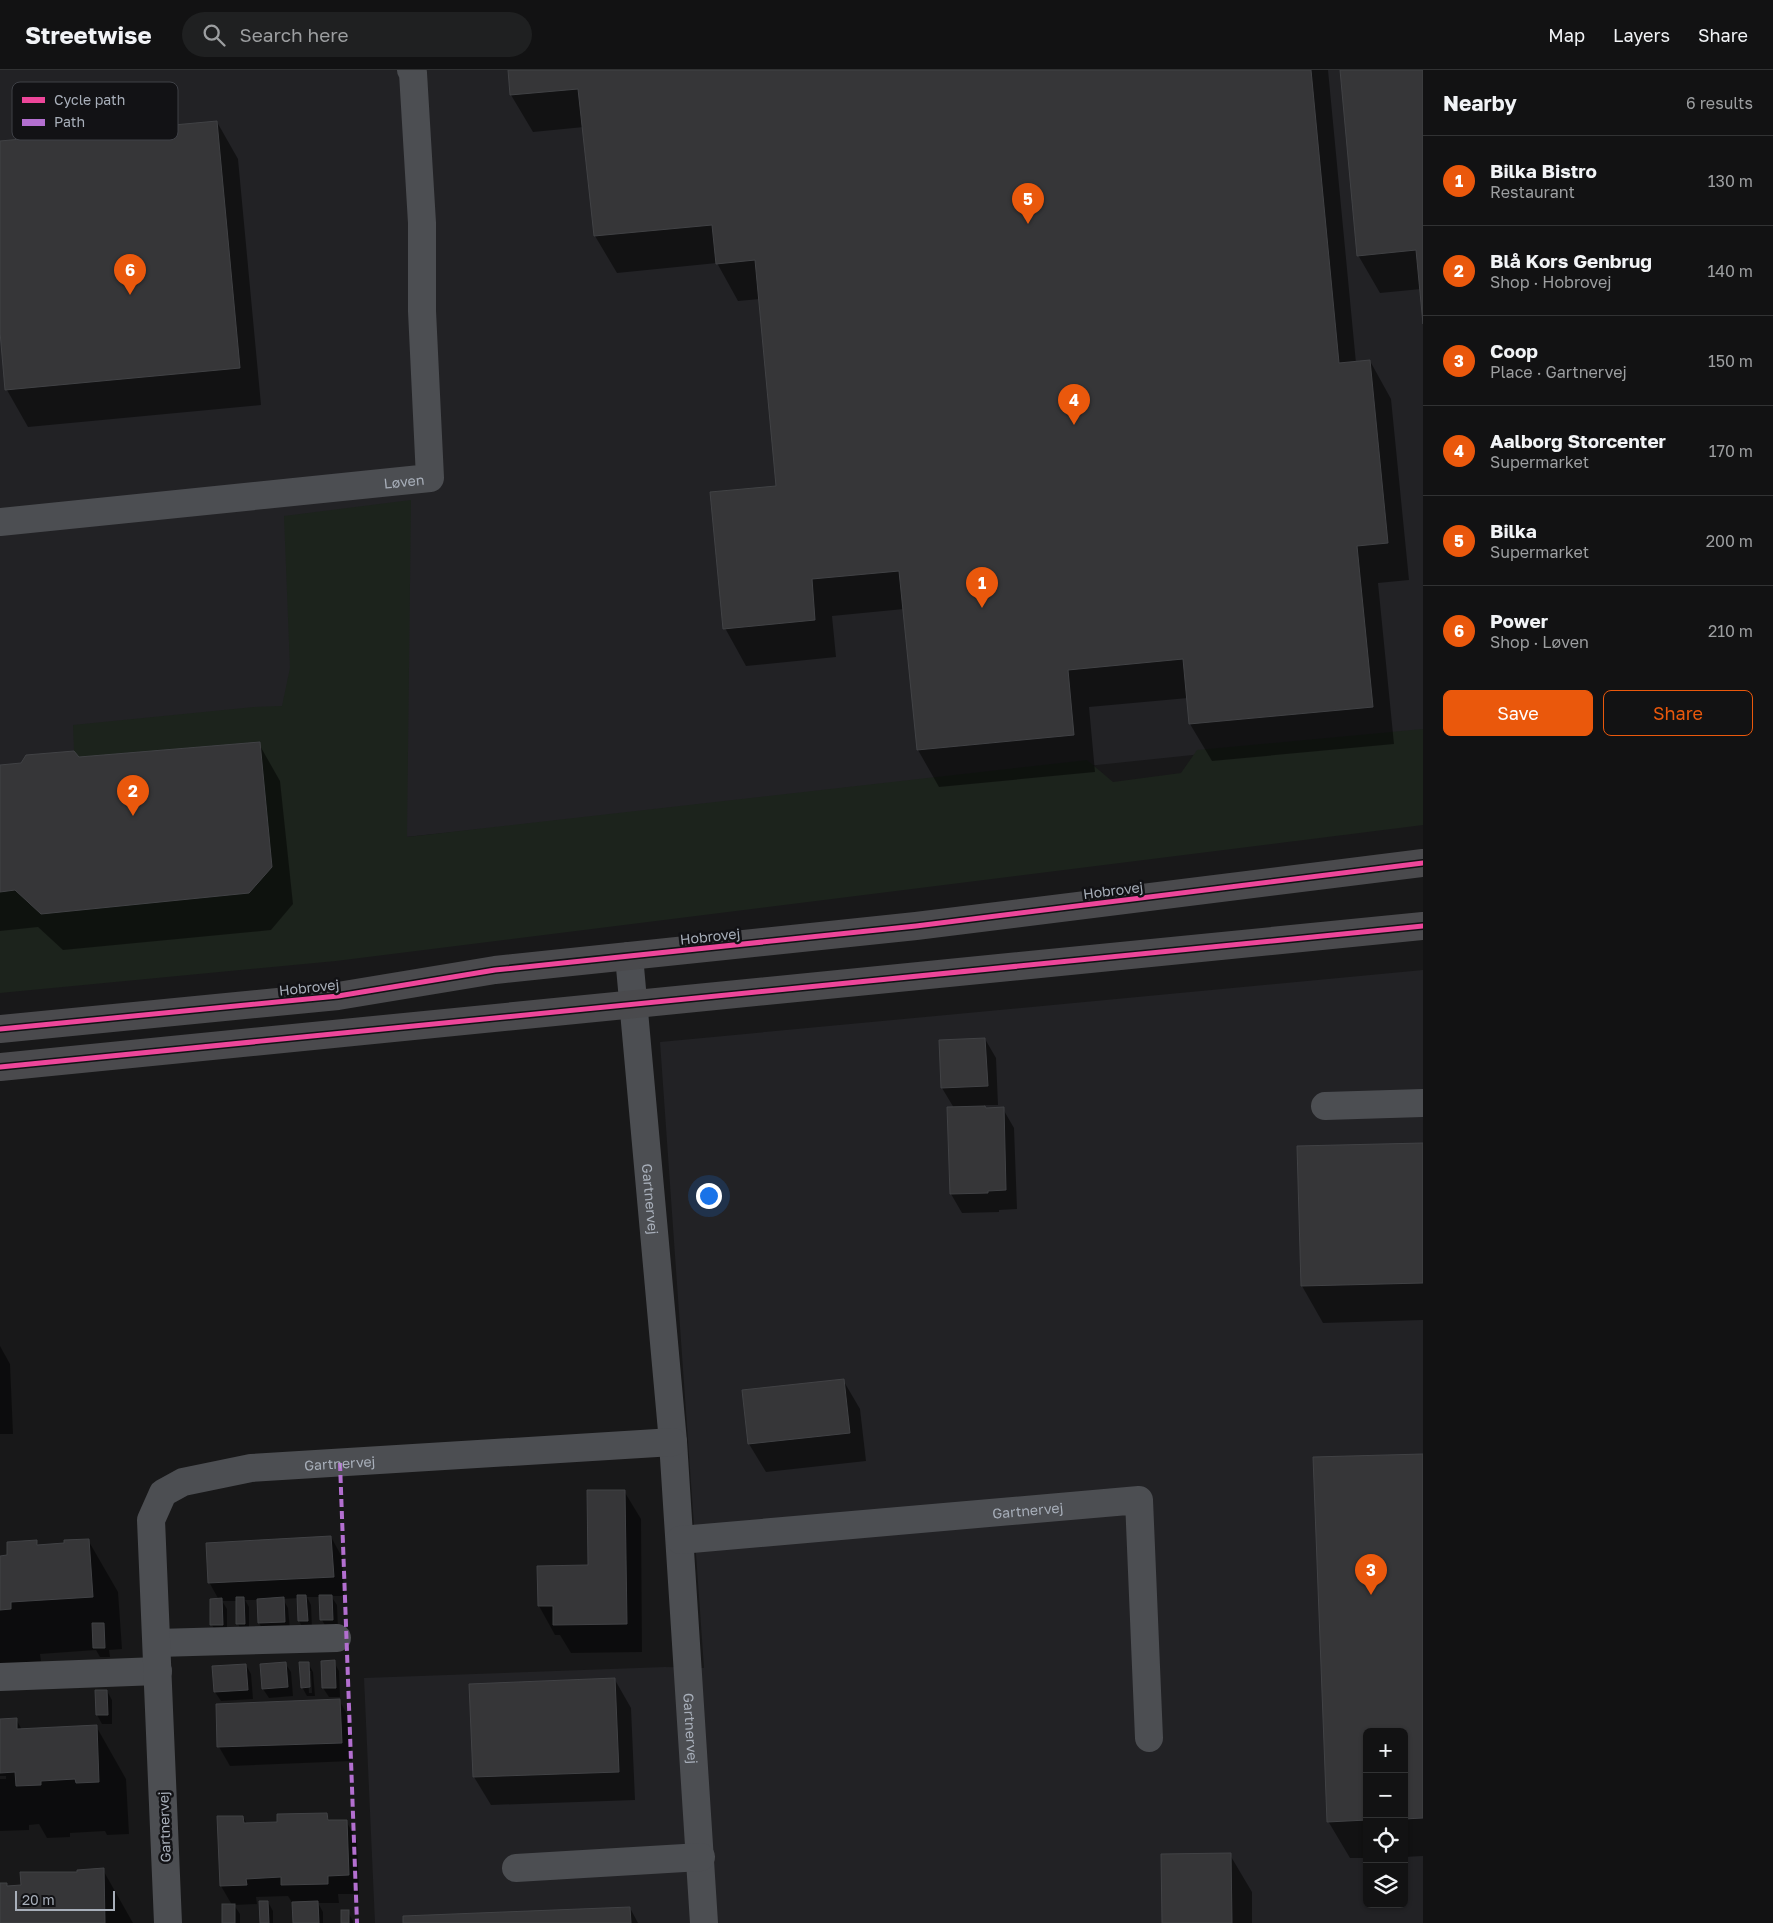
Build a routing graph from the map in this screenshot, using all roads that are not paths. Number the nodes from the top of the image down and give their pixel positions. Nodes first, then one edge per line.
1 (411, 70) edge
2 (0, 522) edge
3 (1423, 863) edge
4 (1423, 926) edge
5 (628, 956) junction
6 (632, 1005) junction
7 (0, 1029) edge
8 (0, 1067) edge
9 (1423, 1102) edge
10 (1325, 1106) dead end
11 (673, 1442) junction
12 (680, 1540) junction
13 (337, 1638) dead end
14 (157, 1643) junction
15 (158, 1671) junction
16 (0, 1677) edge
17 (1149, 1738) dead end
18 (701, 1857) junction
19 (516, 1868) dead end
20 (168, 1923) edge
21 (704, 1923) edge

1 - 2 street, Løven
3 - 5 main road, Hobrovej
4 - 6 main road
5 - 6 street, Gartnervej
5 - 7 main road, Hobrovej
6 - 8 main road
6 - 11 street, Gartnervej
9 - 10 street
11 - 12 street, Gartnervej
11 - 14 street, Gartnervej
12 - 17 street, Gartnervej
12 - 18 street, Gartnervej
13 - 14 street
14 - 15 street, Gartnervej
15 - 16 street
15 - 20 street, Gartnervej
18 - 19 street
18 - 21 street, Gartnervej

